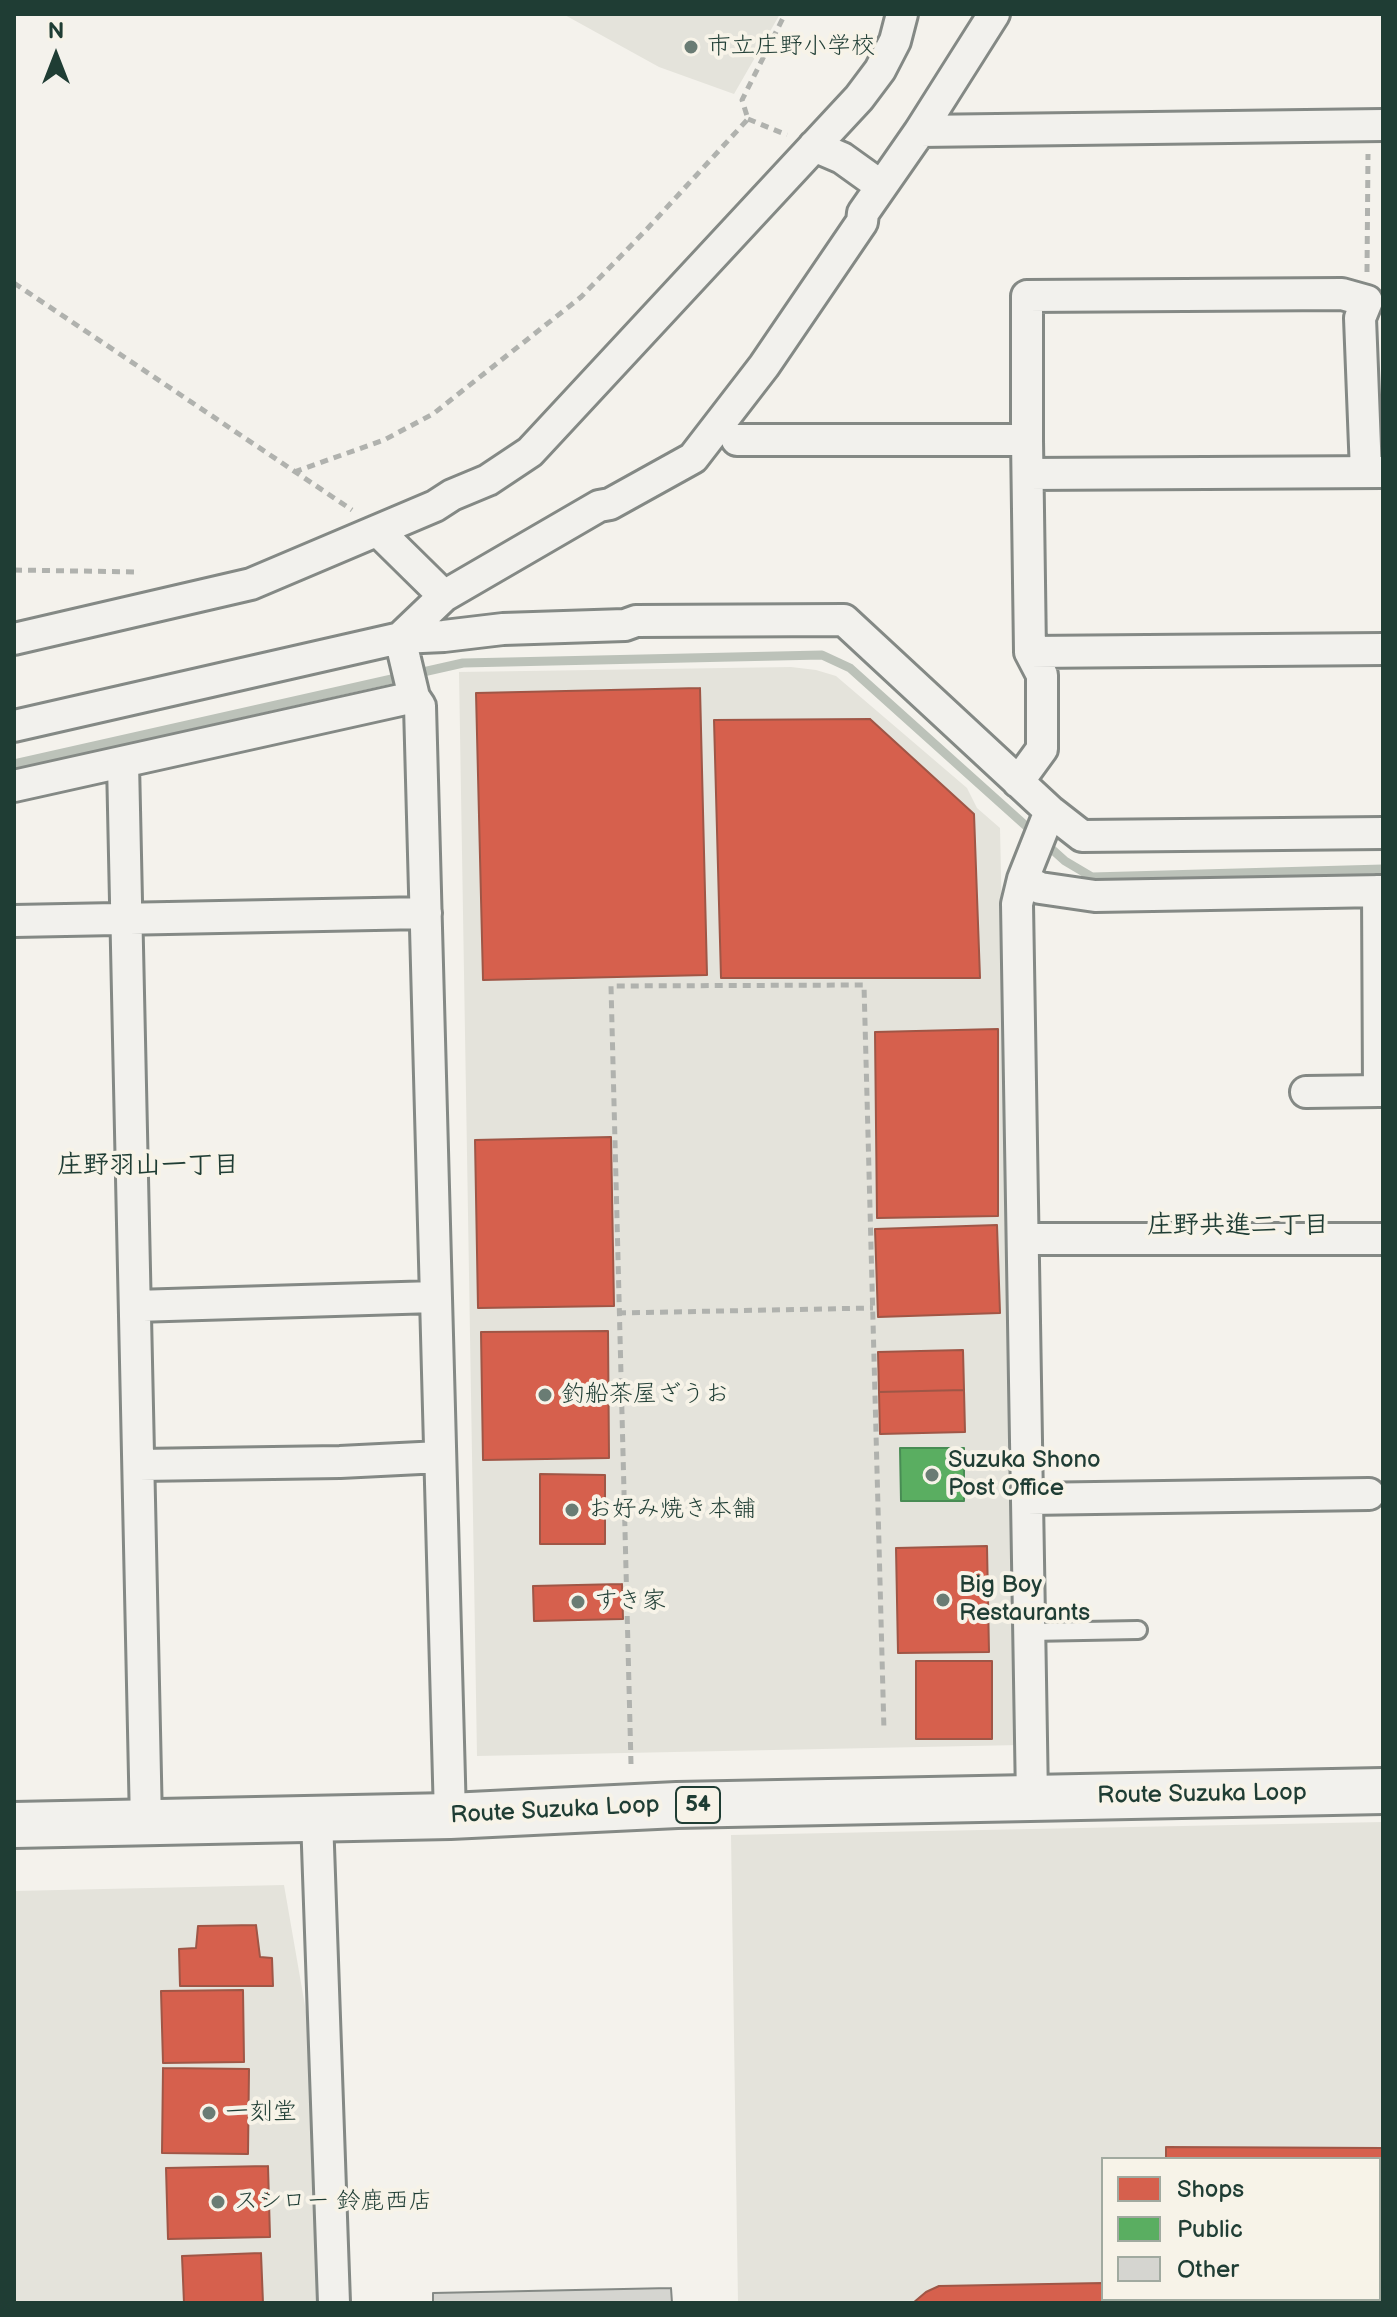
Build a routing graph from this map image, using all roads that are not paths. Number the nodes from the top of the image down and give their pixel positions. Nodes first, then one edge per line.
1 (902, 14) edge
2 (994, 14) edge
3 (1375, 125) edge
4 (920, 131) junction
5 (814, 146) junction
6 (881, 186) junction
7 (1375, 301) edge
8 (737, 440) dead end
9 (1027, 440) junction
10 (1378, 473) edge
11 (1028, 474) junction
12 (367, 522) junction
13 (444, 596) junction
14 (14, 639) edge
15 (401, 643) junction
16 (1383, 649) edge
17 (1030, 652) junction
18 (414, 697) junction
19 (14, 726) edge
20 (123, 763) junction
21 (1018, 782) junction
22 (14, 786) edge
23 (1050, 811) junction
24 (1383, 833) edge
25 (1023, 879) junction
26 (1381, 891) edge
27 (426, 913) junction
28 (127, 919) junction
29 (14, 921) edge
30 (1381, 1091) edge
31 (1306, 1092) dead end
32 (1023, 1239) junction
33 (1383, 1239) edge
34 (435, 1297) junction
35 (135, 1306) junction
36 (440, 1457) junction
37 (139, 1465) junction
38 (1369, 1494) dead end
39 (1027, 1499) junction
40 (1138, 1630) dead end
41 (1029, 1632) junction
42 (1383, 1791) edge
43 (1032, 1798) junction
44 (450, 1816) junction
45 (317, 1818) junction
46 (146, 1822) junction
47 (14, 1825) edge
48 (334, 2303) edge

1 - 5 street
2 - 4 street
3 - 4 street
4 - 6 street
5 - 6 street
5 - 12 street
6 - 13 street
7 - 9 street
7 - 10 street
8 - 9 street
9 - 11 street
10 - 11 street
11 - 17 street
12 - 13 street
12 - 14 street
13 - 15 street
15 - 18 street
15 - 19 street
15 - 21 street
16 - 17 street
17 - 21 street
18 - 20 street
18 - 27 street
20 - 22 street
20 - 28 street
21 - 23 street
23 - 24 street
23 - 25 street
25 - 26 street
25 - 32 street
26 - 30 street
27 - 28 street
27 - 34 street
28 - 29 street
28 - 35 street
30 - 31 street
32 - 33 street
32 - 39 street
34 - 35 street
34 - 36 street
35 - 37 street
36 - 37 street
36 - 44 street
37 - 46 street
38 - 39 street
39 - 41 street
40 - 41 lane
41 - 43 street
42 - 43 main road, Route Suzuka Loop / 54
43 - 44 main road, Route Suzuka Loop / 54
44 - 45 main road, Route Suzuka Loop / 54
45 - 46 main road, Route Suzuka Loop / 54
45 - 48 street
46 - 47 main road, Route Suzuka Loop / 54

